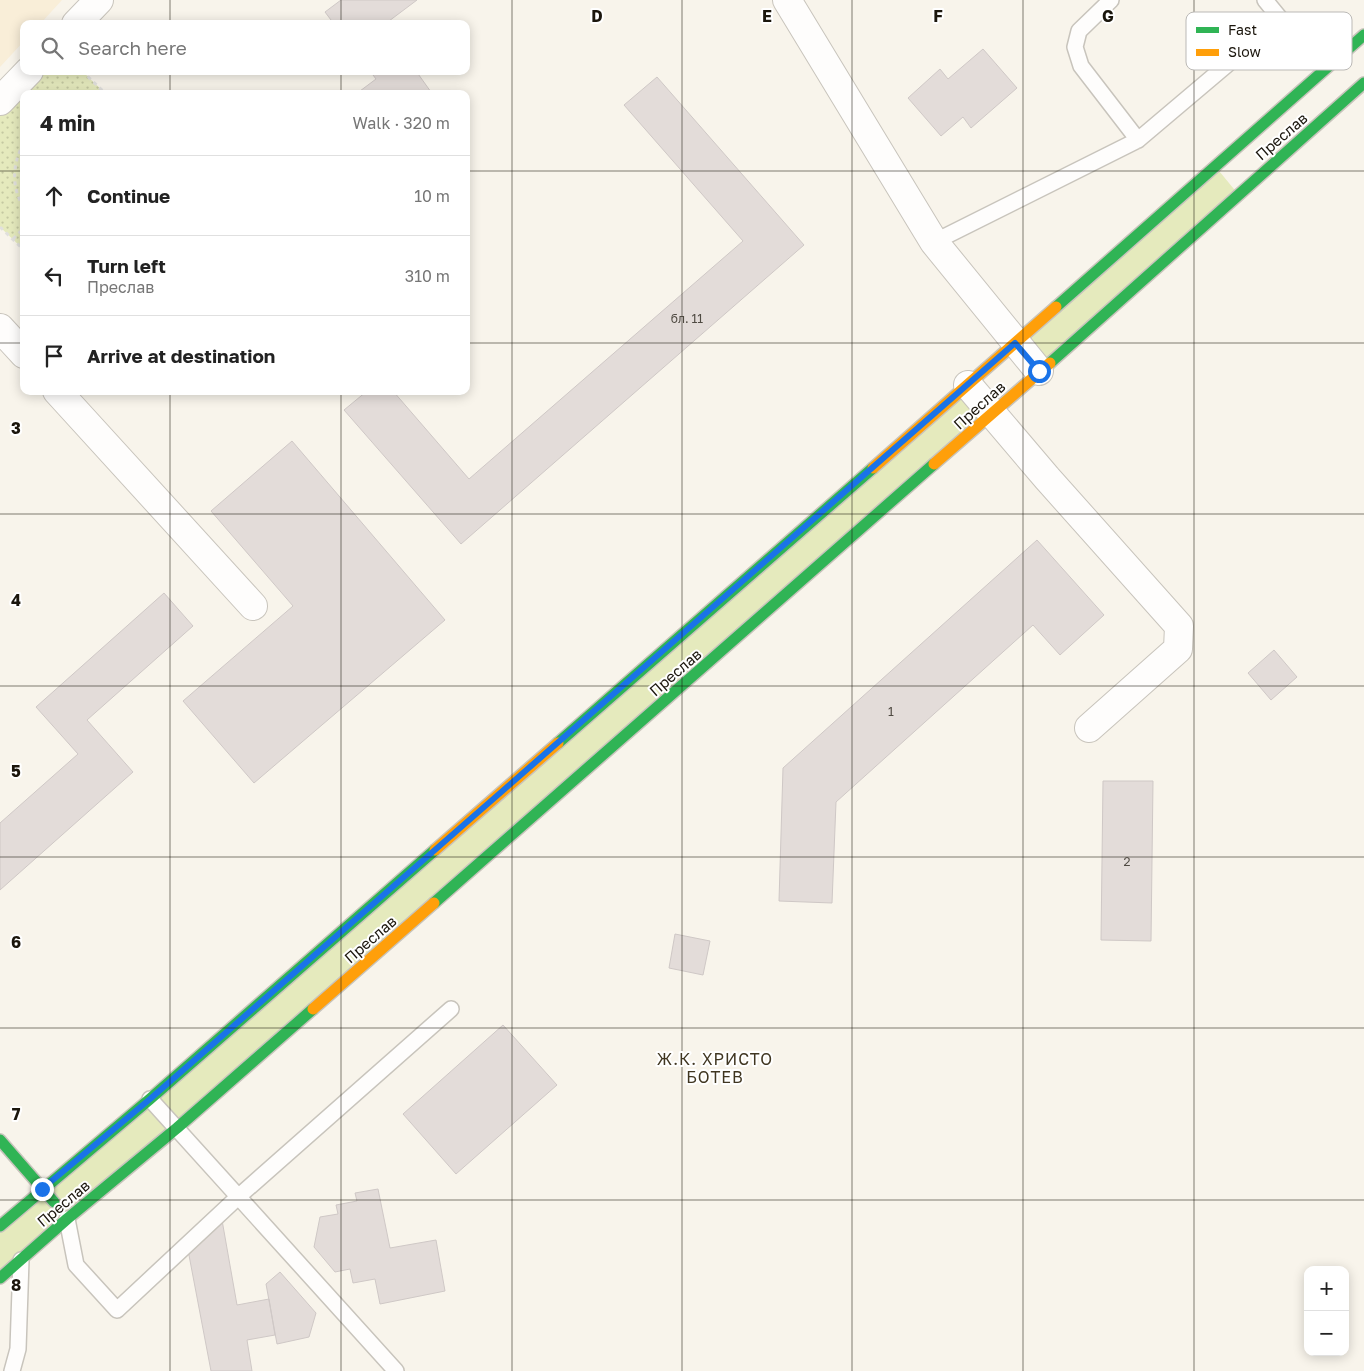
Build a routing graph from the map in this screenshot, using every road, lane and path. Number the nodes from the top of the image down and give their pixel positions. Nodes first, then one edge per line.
1 (99, 0) edge
2 (787, 0) edge
3 (1111, 0) edge
4 (1265, 0) edge
5 (1275, 12) edge
6 (80, 20) edge
7 (1364, 35) edge
8 (1352, 45) edge
9 (1221, 70) edge
10 (1331, 70) edge
11 (25, 75) edge
12 (86, 75) edge
13 (1364, 83) edge
14 (102, 90) edge
15 (0, 102) edge
16 (1138, 140) junction
17 (20, 150) edge
18 (20, 202) edge
19 (0, 227) edge
20 (20, 232) edge
21 (13, 239) junction
22 (934, 242) junction
23 (20, 246) edge
24 (0, 328) edge
25 (1015, 343) junction
26 (20, 350) edge
27 (1039, 371) junction
28 (968, 385) junction
29 (62, 395) edge
30 (992, 414) junction
31 (253, 606) dead end
32 (1089, 728) dead end
33 (451, 1009) dead end
34 (150, 1099) junction
35 (176, 1128) junction
36 (0, 1140) edge
37 (42, 1189) junction
38 (238, 1197) junction
39 (67, 1219) junction
40 (0, 1226) edge
41 (20, 1260) junction
42 (0, 1278) edge
43 (12, 1371) edge
44 (396, 1371) edge

1 - 6 street
2 - 22 street
3 - 16 lane
4 - 5 lane
7 - 8 main road, Преслав
9 - 16 lane
10 - 25 main road, Преслав
11 - 15 street
12 - 14 path
13 - 27 main road, Преслав
16 - 22 lane
17 - 18 path
19 - 21 path
20 - 21 path
21 - 23 path
22 - 25 street
24 - 26 street
25 - 27 street
25 - 28 main road, Преслав
27 - 30 main road, Преслав
28 - 30 street
28 - 34 main road, Преслав
29 - 31 street
30 - 32 street
30 - 35 main road, Преслав
33 - 38 lane
34 - 35 lane
34 - 37 main road, Преслав
35 - 38 lane
35 - 39 main road, Преслав
36 - 37 main road
37 - 39 main road
37 - 40 main road, Преслав
38 - 39 lane
38 - 44 lane
39 - 41 main road, Преслав
41 - 42 main road, Преслав
41 - 43 lane

